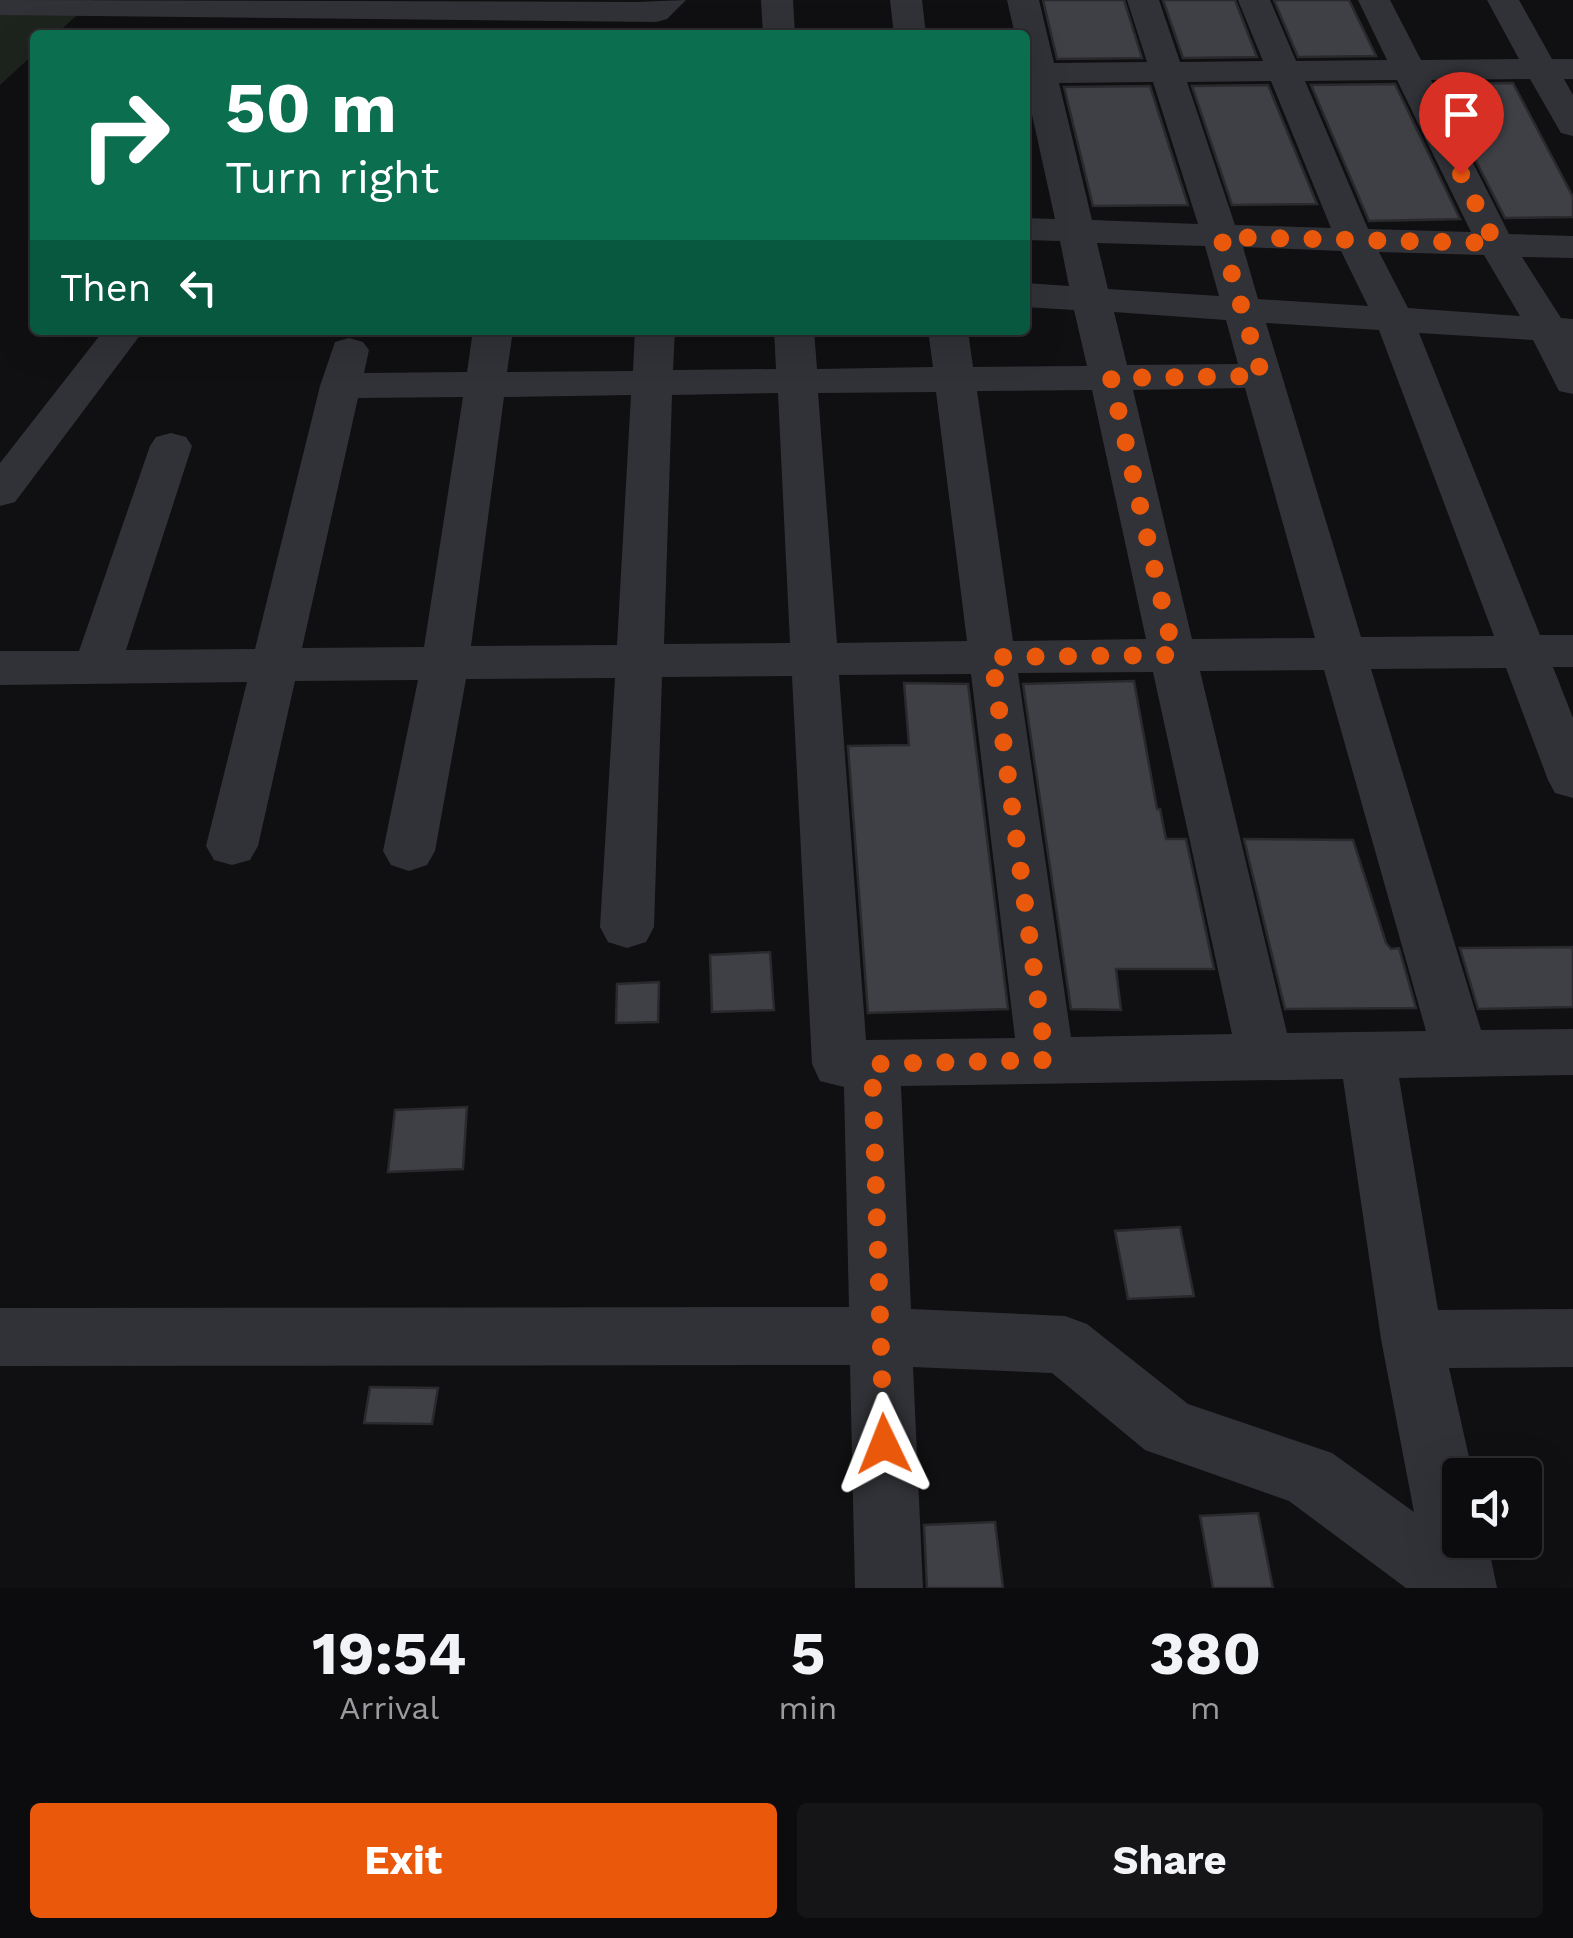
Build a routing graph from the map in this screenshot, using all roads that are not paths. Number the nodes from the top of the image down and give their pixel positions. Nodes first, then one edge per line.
1 (670, 0) edge
2 (777, 0) edge
3 (906, 0) edge
4 (1024, 0) edge
5 (1143, 0) edge
6 (1254, 0) edge
7 (1374, 0) edge
8 (1503, 0) edge
9 (0, 5) edge
10 (409, 10) junction
11 (390, 30) edge
12 (779, 30) edge
13 (909, 30) edge
14 (1028, 30) edge
15 (1557, 69) edge
16 (1409, 70) junction
17 (1284, 71) junction
18 (1167, 72) junction
19 (1033, 73) edge
20 (1573, 126) edge
21 (1030, 230) edge
22 (1078, 230) junction
23 (1221, 237) junction
24 (1353, 237) junction
25 (1495, 243) junction
26 (1573, 248) edge
27 (1030, 295) edge
28 (1093, 299) junction
29 (1242, 309) junction
30 (1394, 319) junction
31 (1560, 330) edge
32 (120, 335) edge
33 (492, 335) edge
34 (655, 335) edge
35 (794, 335) edge
36 (949, 335) edge
37 (1262, 376) junction
38 (1111, 378) junction
39 (954, 380) junction
40 (798, 382) junction
41 (1573, 382) edge
42 (654, 384) junction
43 (485, 386) junction
44 (171, 446) dead end
45 (0, 492) edge
46 (1573, 650) edge
47 (1522, 651) junction
48 (1343, 653) junction
49 (1174, 655) junction
50 (992, 657) junction
51 (813, 659) junction
52 (640, 661) junction
53 (445, 663) junction
54 (277, 665) junction
55 (97, 667) junction
56 (0, 668) edge
57 (1573, 780) edge
58 (232, 846) dead end
59 (408, 851) dead end
60 (626, 928) dead end
61 (1573, 1052) edge
62 (1460, 1054) junction
63 (1367, 1056) junction
64 (1265, 1057) junction
65 (1046, 1060) junction
66 (872, 1064) junction
67 (881, 1336) junction
68 (0, 1337) edge
69 (1573, 1338) edge
70 (1412, 1339) junction
71 (888, 1588) edge
72 (1463, 1588) edge

1 - 10 street
2 - 12 street
3 - 13 street
4 - 14 street
5 - 18 street
6 - 17 street
7 - 16 street
8 - 15 street
9 - 10 street
10 - 11 street
15 - 16 street
15 - 20 street
16 - 17 street
16 - 25 street
17 - 18 street
17 - 24 street
18 - 19 street
18 - 23 street
19 - 22 street
21 - 22 street
22 - 23 street
22 - 28 street
23 - 24 street
23 - 29 street
24 - 25 street
24 - 30 street
25 - 26 street
25 - 31 street
27 - 28 street
28 - 29 street
28 - 38 street
29 - 30 street
29 - 37 street
30 - 31 street
30 - 47 street
31 - 41 street
32 - 45 street
33 - 43 street
34 - 42 street
35 - 40 street
36 - 39 street
37 - 38 street
37 - 48 street
38 - 39 street
38 - 49 street
39 - 40 street
39 - 50 street
40 - 42 street
40 - 51 street
42 - 43 street
42 - 52 street
43 - 53 street
43 - 54 street
44 - 55 street
46 - 47 street
47 - 48 street
47 - 57 street
48 - 49 street
48 - 62 street
49 - 50 street
49 - 64 street
50 - 51 street
50 - 65 street
51 - 52 street
51 - 66 street
52 - 53 street
52 - 60 street
53 - 54 street
53 - 59 street
54 - 55 street
54 - 58 street
55 - 56 street
61 - 62 street
62 - 63 street
63 - 64 street
63 - 70 street
64 - 65 street
65 - 66 street
66 - 67 street
67 - 68 street
67 - 71 street
67 - 72 street
69 - 70 street
70 - 72 street

